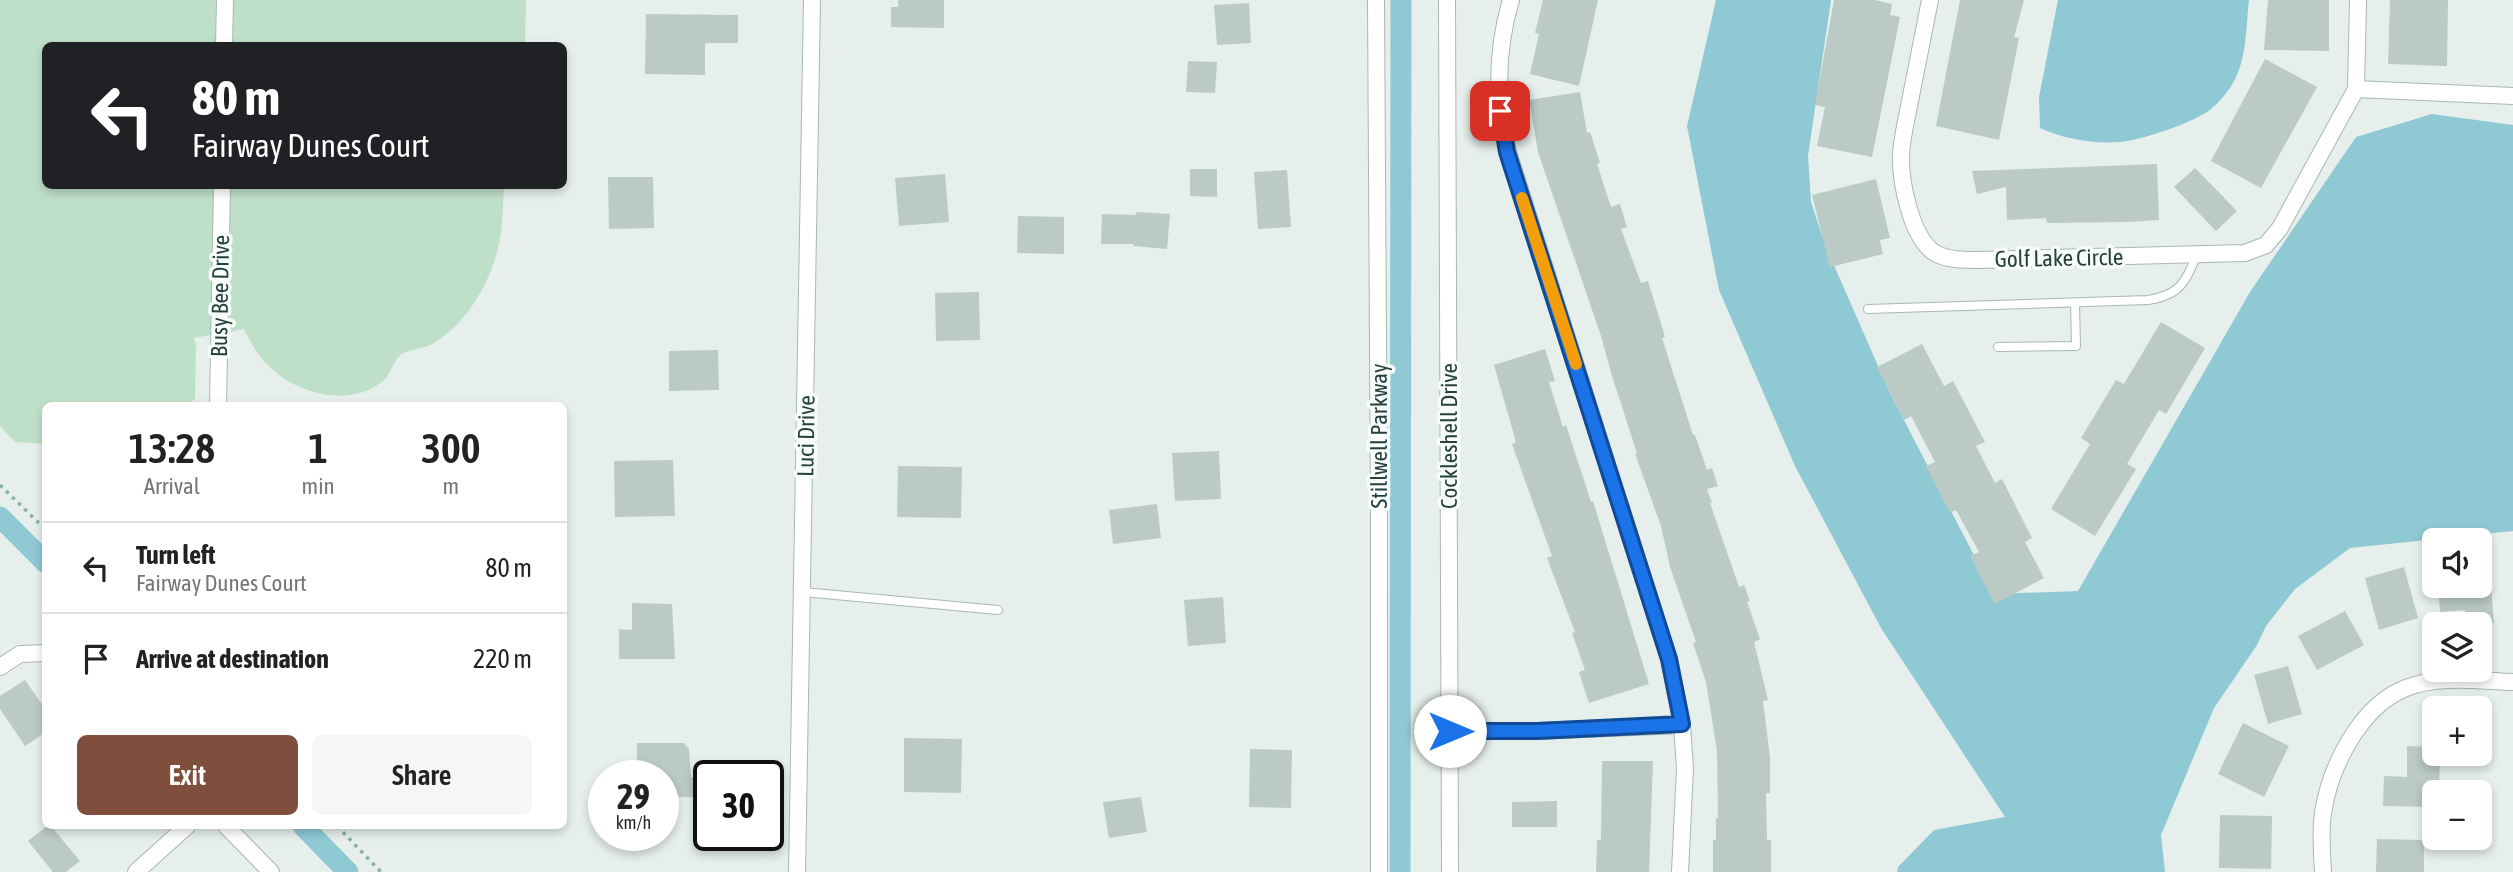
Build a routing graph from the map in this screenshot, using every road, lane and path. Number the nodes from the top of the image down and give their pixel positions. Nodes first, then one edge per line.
1 (225, 0) edge
2 (812, 0) edge
3 (1376, 0) edge
4 (1447, 0) edge
5 (1511, 0) edge
6 (1930, 0) edge
7 (2358, 0) edge
8 (224, 42) edge
9 (2356, 89) junction
10 (2513, 96) edge
11 (222, 189) edge
12 (2197, 254) junction
13 (2075, 303) junction
14 (1868, 309) dead end
15 (1998, 347) dead end
16 (218, 402) edge
17 (0, 485) edge
18 (42, 526) edge
19 (803, 592) junction
20 (998, 610) dead end
21 (42, 653) edge
22 (0, 667) edge
23 (2513, 682) edge
24 (1682, 724) junction
25 (1450, 731) junction
26 (184, 829) edge
27 (229, 829) edge
28 (340, 829) edge
29 (136, 872) edge
30 (271, 872) edge
31 (381, 872) edge
32 (797, 872) edge
33 (1378, 872) edge
34 (1450, 872) edge
35 (1680, 872) edge
36 (2323, 872) edge

1 - 8 street
2 - 19 street, Luci Drive
3 - 33 street, Stillwell Parkway
4 - 25 street, Cockleshell Drive
5 - 24 street
6 - 12 street, Golf Lake Circle
7 - 9 street, Golf Lake Circle
9 - 10 street
9 - 12 street, Golf Lake Circle
11 - 16 street, Busy Bee Drive
12 - 13 lane
13 - 14 lane
13 - 15 lane
17 - 18 path
19 - 20 lane
19 - 32 street, Luci Drive
21 - 22 street
23 - 36 street
24 - 25 street
24 - 35 street
25 - 34 street, Cockleshell Drive
26 - 29 street
27 - 30 street
28 - 31 path

